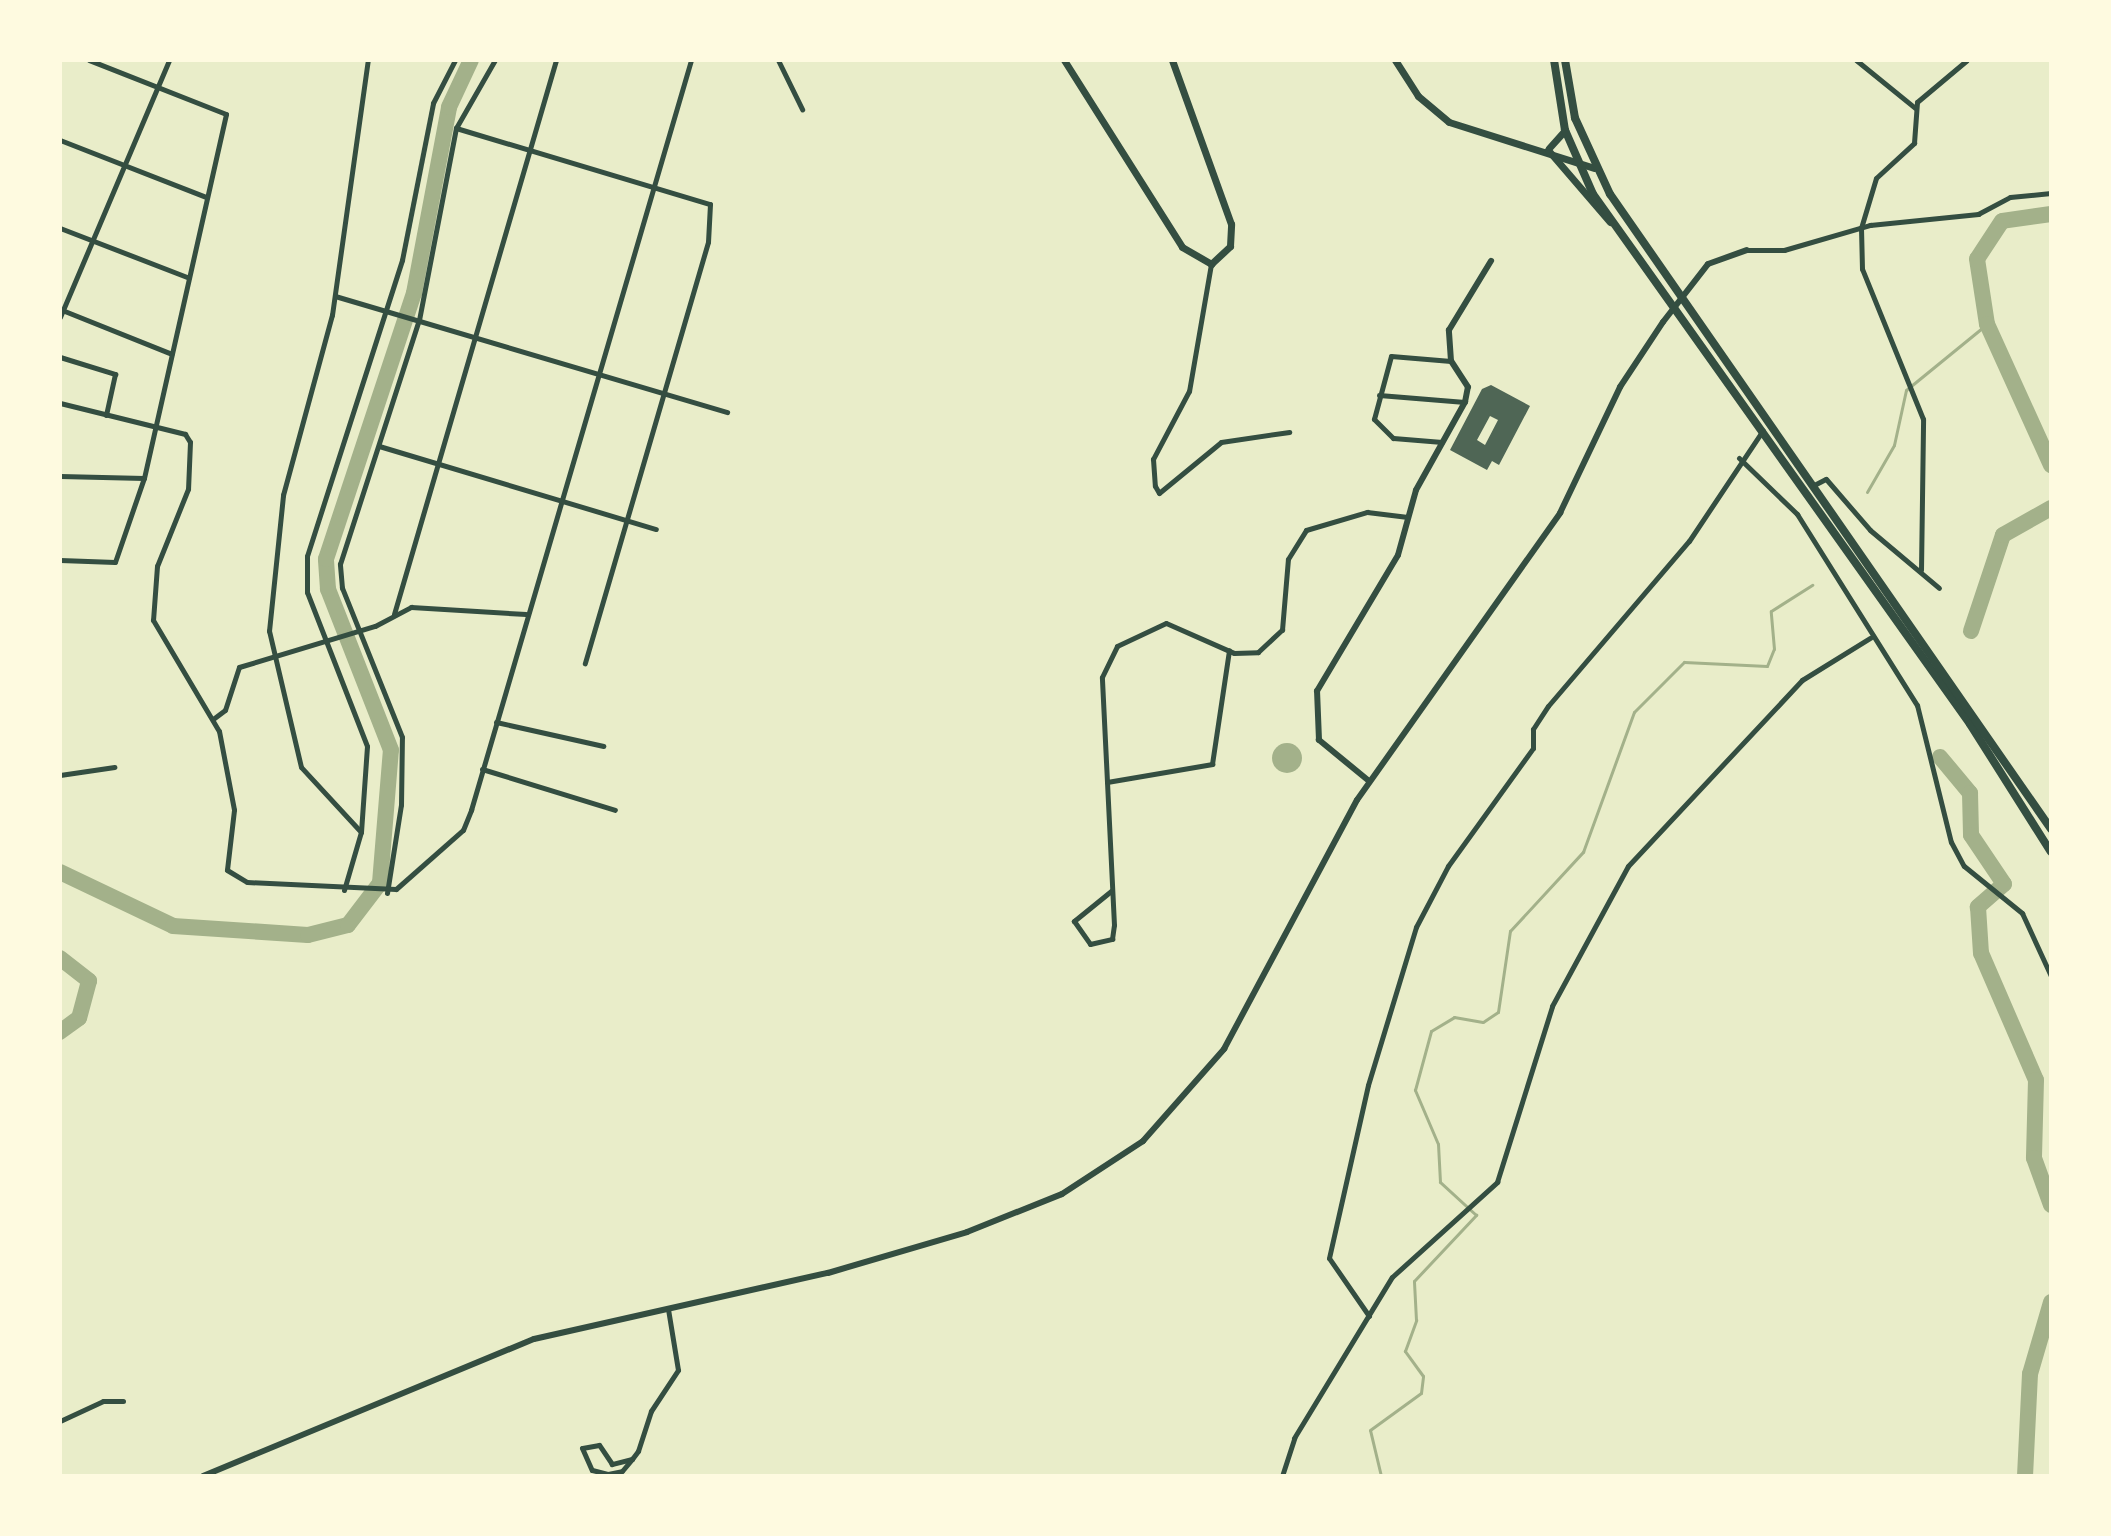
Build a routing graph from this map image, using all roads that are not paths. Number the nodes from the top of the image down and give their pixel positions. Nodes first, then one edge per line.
1 (89, 60) edge
2 (169, 60) edge
3 (368, 60) edge
4 (455, 60) edge
5 (495, 60) edge
6 (556, 60) edge
7 (691, 60) edge
8 (778, 60) edge
9 (1064, 60) edge
10 (1172, 60) edge
11 (1395, 60) edge
12 (1554, 60) edge
13 (1565, 60) edge
14 (1856, 60) edge
15 (1967, 60) edge
16 (158, 86) junction
17 (802, 109) dead end
18 (1916, 109) junction
19 (456, 128) junction
20 (1565, 130) junction
21 (60, 140) edge
22 (1547, 149) junction
23 (530, 151) junction
24 (1577, 161) junction
25 (124, 165) junction
26 (1594, 168) junction
27 (653, 187) junction
28 (2051, 193) edge
29 (204, 196) junction
30 (1611, 223) junction
31 (60, 228) edge
32 (1861, 228) junction
33 (90, 239) junction
34 (1747, 250) joint
35 (1491, 261) dead end
36 (1211, 264) junction
37 (187, 277) junction
38 (1682, 294) junction
39 (335, 296) junction
40 (1674, 307) junction
41 (62, 310) edge
42 (387, 311) junction
43 (60, 317) edge
44 (419, 320) junction
45 (474, 337) junction
46 (172, 354) junction
47 (60, 357) edge
48 (1451, 361) junction
49 (599, 374) junction
50 (664, 391) junction
51 (1379, 395) junction
52 (1465, 402) junction
53 (60, 403) edge
54 (727, 412) dead end
55 (106, 415) junction
56 (1771, 422) junction
57 (155, 427) junction
58 (1762, 431) junction
59 (1289, 432) dead end
60 (1442, 442) junction
61 (379, 446) junction
62 (1739, 458) junction
63 (437, 462) junction
64 (60, 476) edge
65 (144, 478) junction
66 (1814, 485) junction
67 (561, 499) junction
68 (1408, 517) junction
69 (626, 520) junction
70 (656, 529) dead end
71 (60, 560) edge
72 (1921, 570) junction
73 (1939, 588) dead end
74 (394, 614) junction
75 (526, 614) junction
76 (361, 631) junction
77 (1870, 638) junction
78 (325, 642) junction
79 (1229, 650) junction
80 (272, 660) junction
81 (585, 663) dead end
82 (213, 719) junction
83 (496, 722) junction
84 (603, 746) dead end
85 (114, 767) dead end
86 (482, 769) junction
87 (60, 775) edge
88 (1369, 781) junction
89 (1107, 782) junction
90 (615, 810) dead end
91 (2051, 829) edge
92 (361, 832) junction
93 (2051, 852) edge
94 (344, 890) junction
95 (1111, 891) junction
96 (387, 893) junction
97 (2051, 976) edge
98 (668, 1308) junction
99 (1369, 1316) junction
100 (123, 1401) dead end
101 (60, 1421) edge
102 (632, 1459) junction
103 (203, 1476) edge
104 (1282, 1476) edge

1 - 16 street
2 - 16 street
3 - 39 street
4 - 42 street
5 - 19 street
6 - 23 street
7 - 27 street
8 - 17 street
9 - 36 main road
10 - 36 main road
11 - 22 main road
12 - 20 highway
13 - 26 highway
14 - 18 street
15 - 18 street
16 - 25 street
16 - 29 street
18 - 32 street
19 - 23 street
19 - 44 street
20 - 22 main road
20 - 24 highway
21 - 25 street
22 - 24 main road
22 - 30 main road
23 - 27 street
23 - 45 street
24 - 26 main road
24 - 30 highway
25 - 29 street
25 - 33 street
26 - 38 highway
27 - 49 street
27 - 50 street
28 - 32 street
29 - 37 street
30 - 40 highway
31 - 33 street
32 - 34 street
32 - 72 street
33 - 37 street
33 - 41 street
34 - 38 street
35 - 48 street
36 - 59 street
37 - 46 street
38 - 40 street
38 - 56 highway
39 - 42 street
39 - 80 street
40 - 58 highway
40 - 88 street
41 - 43 street
41 - 46 street
42 - 44 street
42 - 78 street
44 - 45 street
44 - 61 street
45 - 49 street
45 - 63 street
46 - 57 street
47 - 55 street
48 - 51 street
48 - 52 street
49 - 50 street
49 - 67 street
50 - 54 street
50 - 69 street
51 - 52 street
51 - 60 street
52 - 60 street
53 - 55 street
55 - 57 street
56 - 58 street
56 - 66 highway
57 - 65 street
57 - 82 street
58 - 62 street
58 - 93 highway
60 - 68 street
61 - 63 street
61 - 76 street
62 - 77 street
62 - 99 street
63 - 67 street
63 - 74 street
64 - 65 street
65 - 71 street
66 - 72 street
66 - 91 highway
67 - 69 street
67 - 75 street
68 - 79 street
68 - 88 street
69 - 70 street
69 - 81 street
72 - 73 street
74 - 75 street
74 - 76 street
75 - 83 street
76 - 78 street
76 - 96 street
77 - 97 street
77 - 99 street
78 - 80 street
78 - 92 street
79 - 89 street
79 - 89 street
80 - 82 street
80 - 92 street
82 - 94 street
83 - 84 street
83 - 86 street
85 - 87 street
86 - 90 street
86 - 96 street
88 - 98 street
89 - 95 street
92 - 94 street
94 - 96 street
95 - 95 street
98 - 102 street
98 - 103 street
99 - 104 street
100 - 101 street
102 - 102 street

